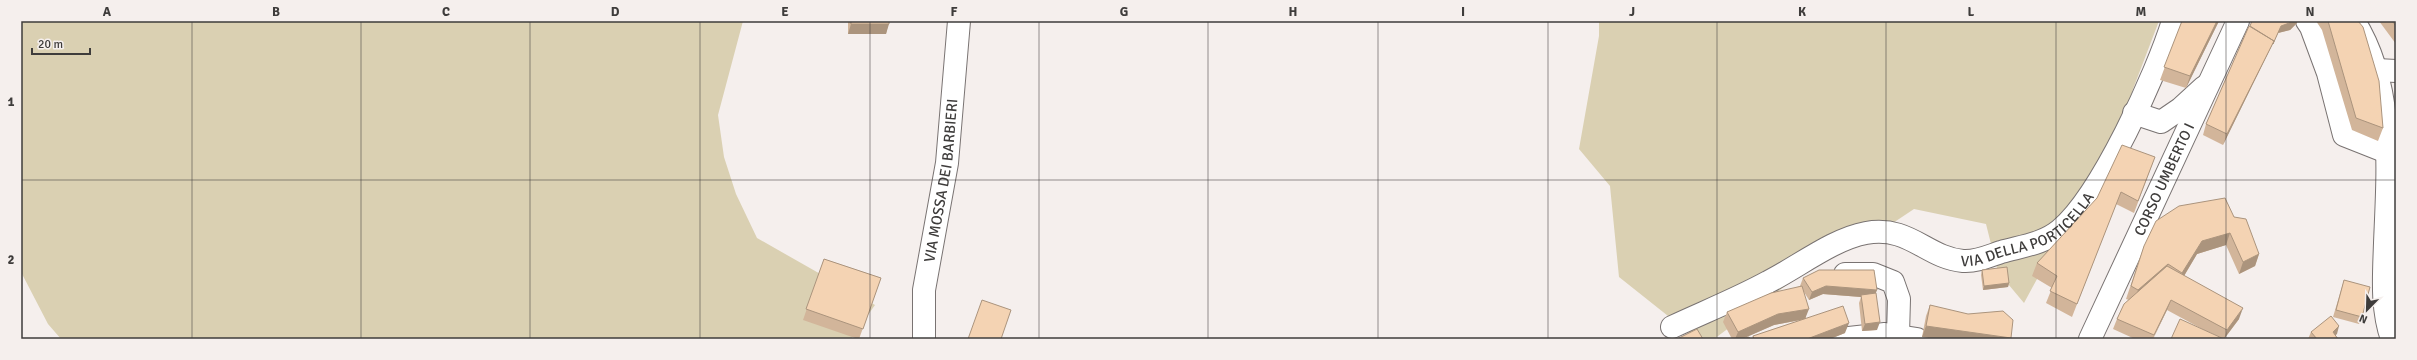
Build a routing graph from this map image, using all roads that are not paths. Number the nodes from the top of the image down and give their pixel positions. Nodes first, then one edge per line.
1 (959, 21) edge
2 (2173, 21) edge
3 (2238, 21) edge
4 (2307, 21) edge
5 (2354, 21) edge
6 (2386, 71) edge
7 (2210, 81) junction
8 (2134, 112) junction
9 (2387, 152) junction
10 (1784, 274) junction
11 (1672, 327) dead end
12 (1907, 337) edge
13 (924, 339) edge
14 (1840, 339) edge
15 (2090, 339) edge
16 (2392, 339) edge

1 - 13 street, VIA MOSSA DEI BARBIERI
2 - 8 street, VIA DELLA PORTICELLA
3 - 7 street, CORSO UMBERTO I
4 - 9 street
5 - 6 street
6 - 9 street
7 - 8 street
7 - 15 street, CORSO UMBERTO I
8 - 10 street, VIA DELLA PORTICELLA
9 - 16 street
10 - 11 street, VIA DELLA PORTICELLA
10 - 12 street
12 - 14 street

